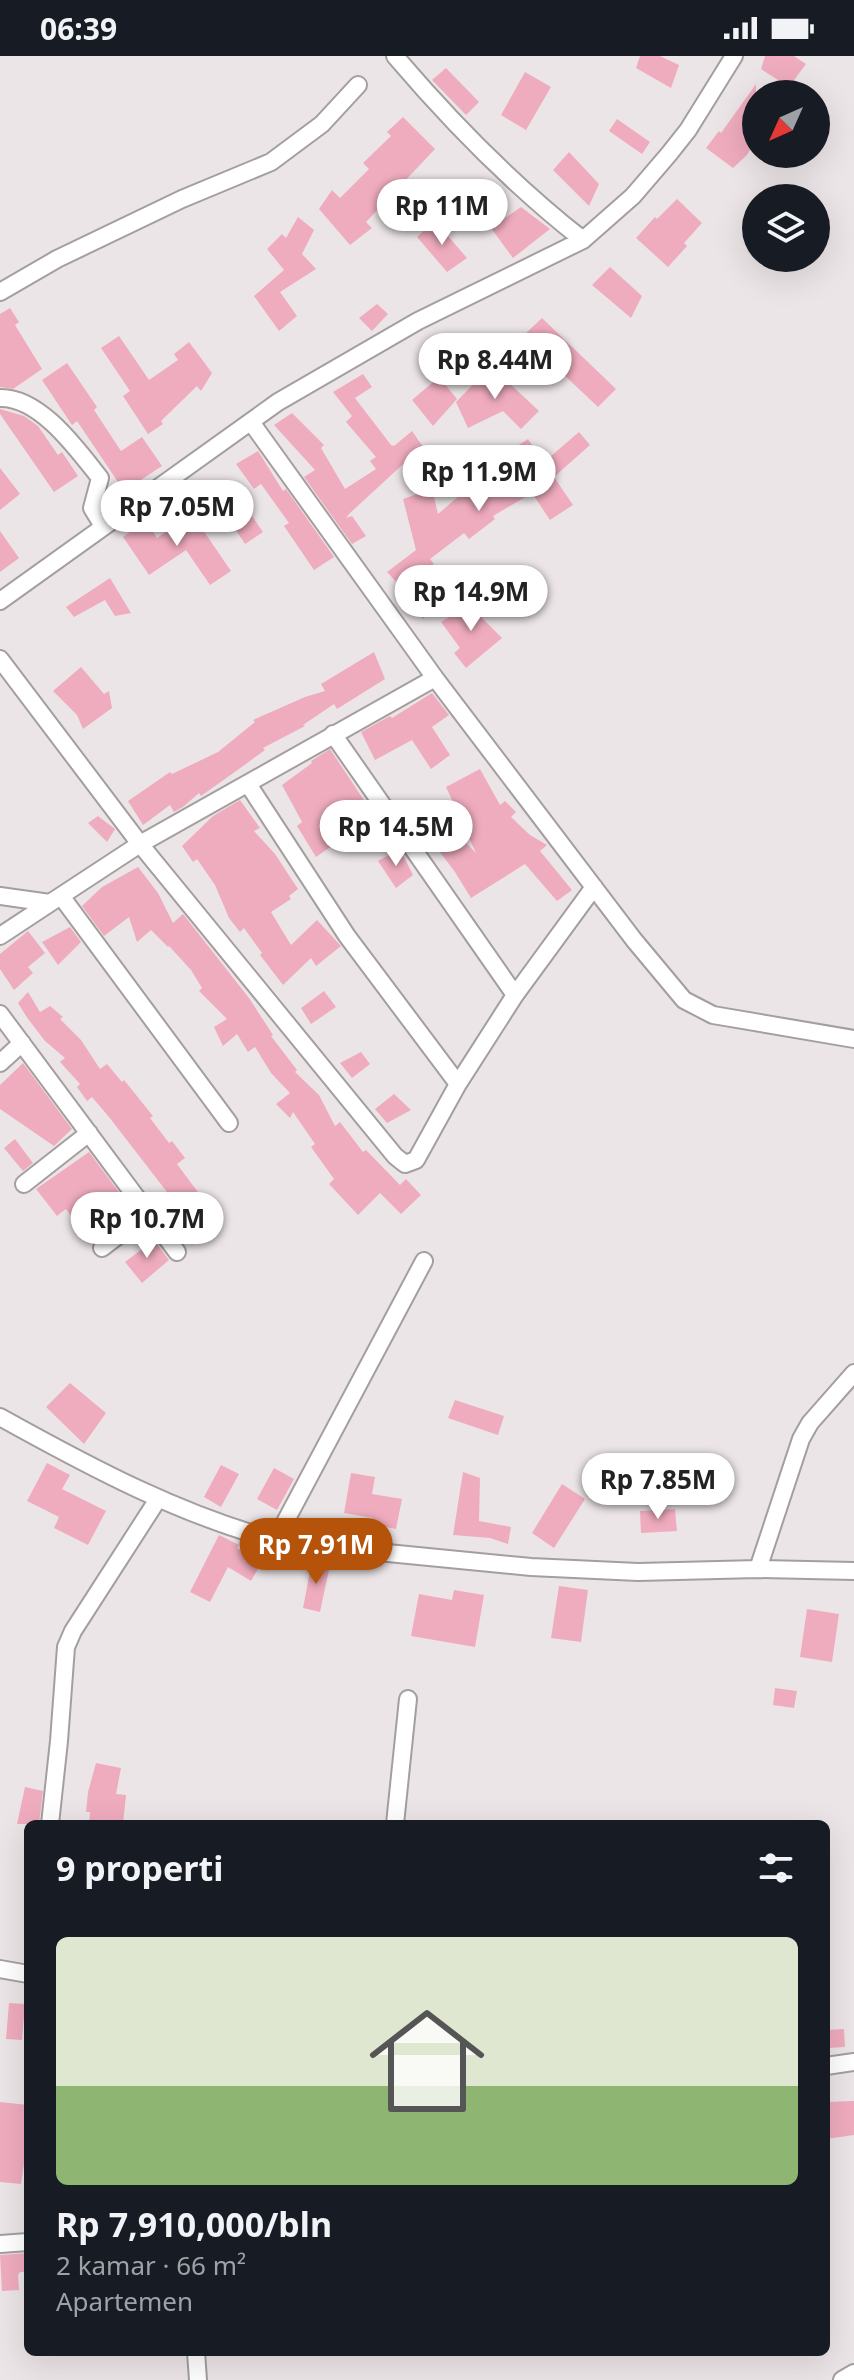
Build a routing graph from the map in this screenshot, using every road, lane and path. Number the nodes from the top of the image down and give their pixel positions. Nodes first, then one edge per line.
1 (395, 56) edge
2 (734, 56) edge
3 (358, 85) dead end
4 (583, 240) junction
5 (0, 292) edge
6 (0, 398) edge
7 (251, 422) junction
8 (103, 526) junction
9 (0, 601) edge
10 (0, 659) edge
11 (435, 678) junction
12 (333, 734) junction
13 (248, 784) junction
14 (140, 844) junction
15 (594, 887) junction
16 (0, 896) edge
17 (56, 899) junction
18 (0, 936) edge
19 (515, 995) junction
20 (0, 1014) edge
21 (854, 1039) edge
22 (22, 1043) junction
23 (0, 1063) edge
24 (458, 1084) junction
25 (229, 1123) dead end
26 (89, 1133) junction
27 (24, 1184) dead end
28 (148, 1213) junction
29 (102, 1248) dead end
30 (177, 1252) dead end
31 (424, 1261) dead end
32 (854, 1373) edge
33 (0, 1417) edge
34 (158, 1499) junction
35 (275, 1541) junction
36 (758, 1569) junction
37 (854, 1571) edge
38 (408, 1699) dead end
39 (50, 1820) edge
40 (395, 1820) edge
41 (0, 1969) edge
42 (24, 1973) edge
43 (854, 2062) edge
44 (830, 2065) edge
45 (24, 2242) edge
46 (0, 2244) edge
47 (196, 2356) edge
48 (854, 2373) edge
49 (198, 2380) edge
50 (842, 2380) edge

1 - 4 street
2 - 4 street
3 - 5 street
4 - 7 street
6 - 8 street
7 - 8 street
7 - 11 street
8 - 9 street
10 - 14 street
11 - 12 street
11 - 15 street
12 - 13 street
12 - 19 street
13 - 14 street
13 - 24 street
14 - 17 street
14 - 24 street
15 - 19 street
15 - 21 street
16 - 17 street
17 - 18 street
17 - 25 street
19 - 24 street
20 - 22 street
22 - 23 street
22 - 26 street
26 - 27 street
26 - 28 street
28 - 29 street
28 - 30 street
31 - 35 street
32 - 36 street
33 - 34 street
34 - 35 street
34 - 39 street
35 - 36 street
36 - 37 street
38 - 40 street
41 - 42 street
43 - 44 street
45 - 46 street
47 - 49 street
48 - 50 street

